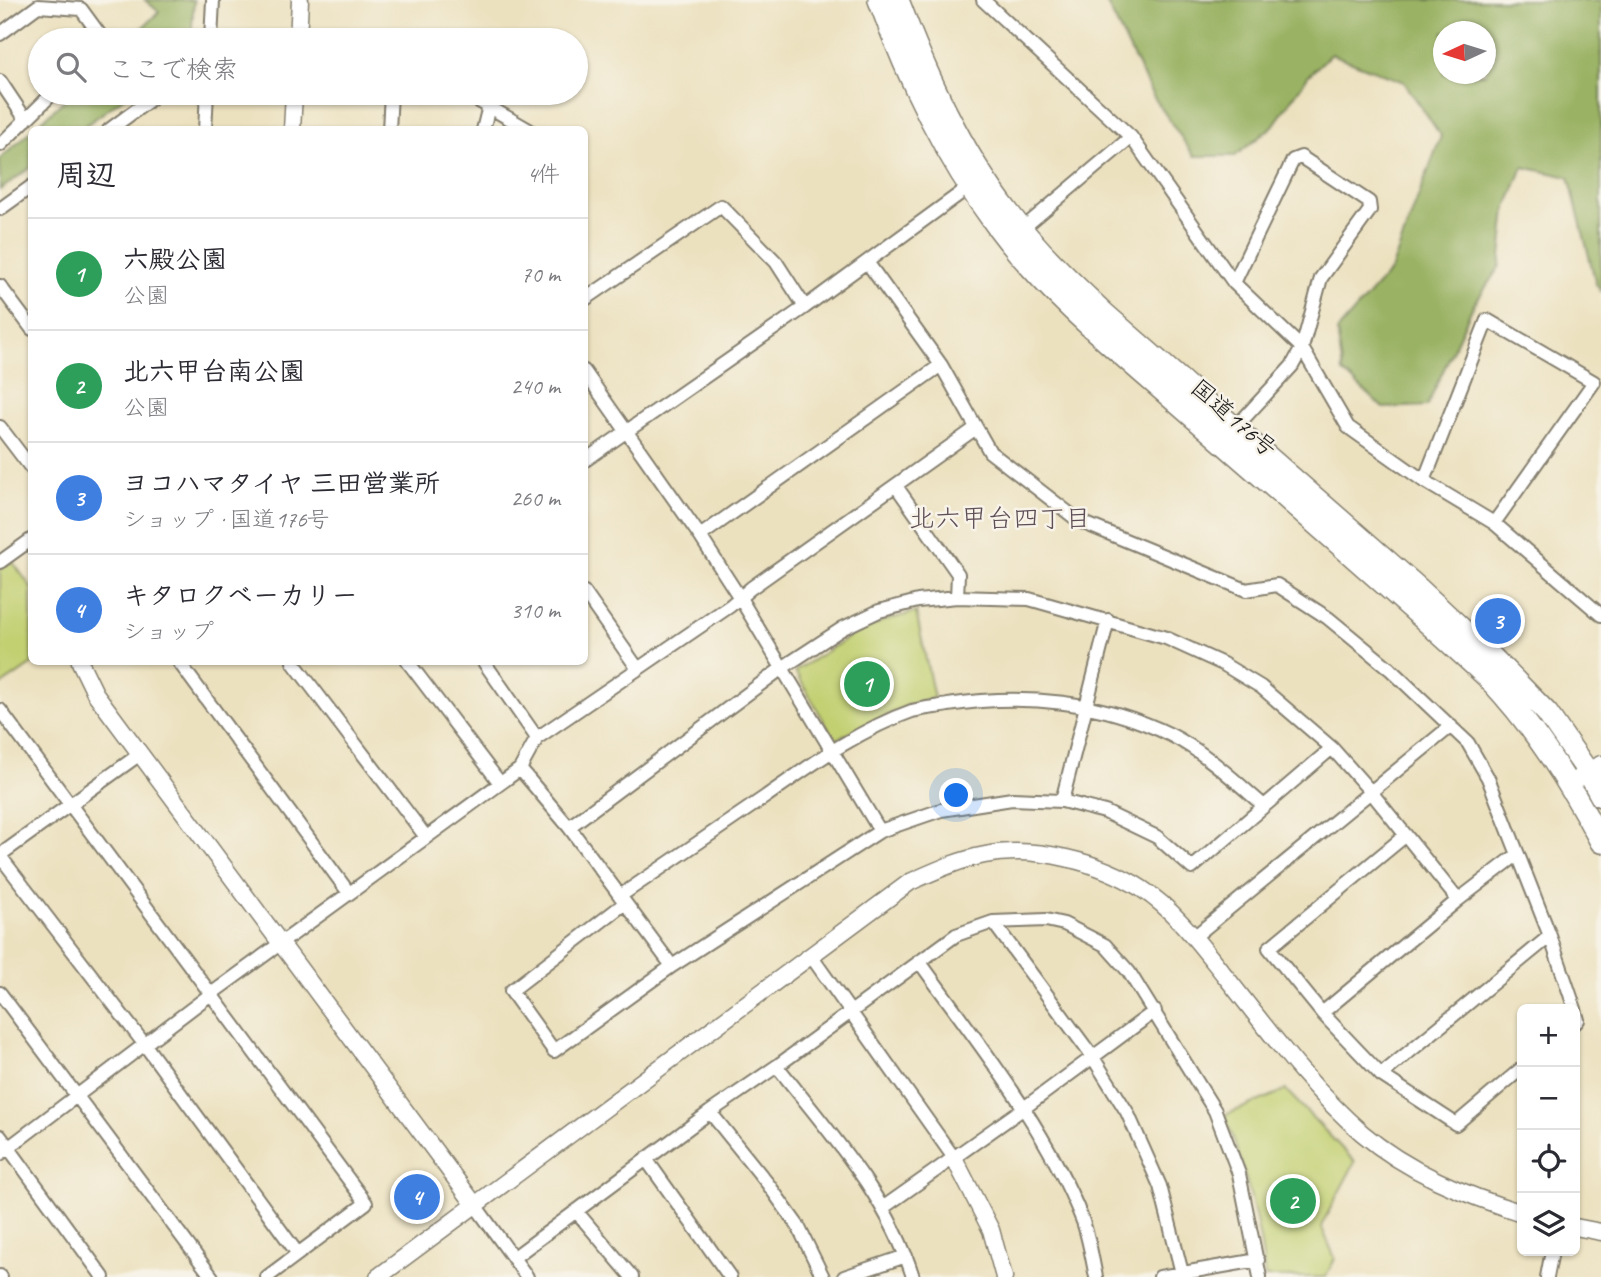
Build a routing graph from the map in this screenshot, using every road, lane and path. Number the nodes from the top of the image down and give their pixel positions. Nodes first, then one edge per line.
1 (213, 0) edge
2 (300, 0) edge
3 (879, 0) edge
4 (898, 0) edge
5 (983, 0) edge
6 (95, 28) edge
7 (212, 28) edge
8 (299, 28) edge
9 (0, 34) edge
10 (0, 81) edge
11 (42, 105) edge
12 (143, 105) edge
13 (206, 105) edge
14 (294, 105) edge
15 (390, 105) edge
16 (489, 106) joint
17 (26, 120) junction
18 (114, 126) edge
19 (205, 126) edge
20 (292, 126) edge
21 (389, 126) edge
22 (484, 126) edge
23 (522, 126) edge
24 (1130, 137) junction
25 (0, 145) edge
26 (969, 187) junction
27 (28, 189) edge
28 (0, 209) edge
29 (1022, 229) junction
30 (867, 262) junction
31 (1234, 283) junction
32 (0, 286) edge
33 (588, 297) edge
34 (805, 307) junction
35 (28, 324) edge
36 (1302, 348) junction
37 (941, 365) junction
38 (588, 377) edge
39 (0, 427) edge
40 (976, 428) junction
41 (1235, 428) junction
42 (627, 431) junction
43 (588, 458) edge
44 (28, 464) edge
45 (1424, 481) junction
46 (896, 486) junction
47 (1493, 523) junction
48 (700, 537) junction
49 (28, 542) edge
50 (0, 562) edge
51 (957, 597) junction
52 (588, 598) edge
53 (740, 598) junction
54 (1601, 615) edge
55 (1108, 620) junction
56 (81, 665) edge
57 (181, 665) edge
58 (295, 665) edge
59 (410, 665) edge
60 (486, 665) edge
61 (782, 668) junction
62 (638, 669) junction
63 (1086, 706) junction
64 (0, 710) edge
65 (1451, 726) junction
66 (537, 738) junction
67 (1332, 748) junction
68 (832, 751) junction
69 (140, 754) junction
70 (1595, 768) edge
71 (520, 769) junction
72 (500, 783) junction
73 (1570, 785) junction
74 (1371, 792) junction
75 (1601, 796) edge
76 (1062, 801) junction
77 (71, 804) junction
78 (1264, 806) junction
79 (569, 827) junction
80 (880, 831) junction
81 (1406, 835) junction
82 (426, 837) junction
83 (1601, 842) edge
84 (1518, 854) junction
85 (0, 856) edge
86 (349, 893) junction
87 (623, 899) junction
88 (1458, 900) junction
89 (993, 922) junction
90 (1550, 936) junction
91 (1194, 937) junction
92 (281, 945) junction
93 (811, 956) junction
94 (919, 961) junction
95 (672, 966) junction
96 (0, 993) edge
97 (211, 995) junction
98 (1573, 1004) edge
99 (1155, 1011) junction
100 (849, 1012) junction
101 (1322, 1013) junction
102 (145, 1045) junction
103 (1093, 1056) junction
104 (777, 1066) junction
105 (1517, 1072) edge
106 (1381, 1075) junction
107 (77, 1097) junction
108 (1024, 1108) junction
109 (710, 1112) junction
110 (0, 1136) edge
111 (4, 1151) edge
112 (954, 1158) junction
113 (646, 1159) junction
114 (475, 1205) junction
115 (884, 1207) junction
116 (576, 1211) junction
117 (1517, 1211) edge
118 (1580, 1228) edge
119 (1601, 1232) edge
120 (298, 1254) junction
121 (906, 1256) junction
122 (1551, 1256) edge
123 (513, 1258) junction
124 (1258, 1260) junction
125 (1183, 1275) edge
126 (103, 1277) edge
127 (212, 1277) edge
128 (267, 1277) edge
129 (378, 1277) edge
130 (527, 1277) edge
131 (632, 1277) edge
132 (730, 1277) edge
133 (823, 1277) edge
134 (844, 1277) edge
135 (913, 1277) edge
136 (1004, 1277) edge
137 (1096, 1277) edge
138 (1160, 1277) edge
139 (1259, 1277) edge
140 (1547, 1277) edge

1 - 7 street
2 - 8 street
3 - 26 highway, 国道176号
4 - 29 highway, 国道176号
5 - 24 street
6 - 9 street
10 - 17 street
11 - 17 street
12 - 18 street
13 - 19 street
14 - 20 street
15 - 21 street
16 - 22 street
16 - 23 street
17 - 25 street
24 - 29 street
24 - 31 street
26 - 30 street
26 - 73 highway, 国道176号
27 - 28 street
29 - 41 highway, 国道176号
30 - 34 street
30 - 37 street
31 - 36 street
31 - 36 street
32 - 35 street
33 - 34 street
34 - 42 street
36 - 41 street
36 - 45 street
37 - 40 street
37 - 48 street
38 - 42 street
39 - 44 street
40 - 46 street
40 - 65 street
41 - 70 highway, 国道176号
42 - 43 street
42 - 48 street
45 - 47 street
45 - 47 street
46 - 51 street
46 - 53 street
47 - 54 street
48 - 53 street
49 - 50 street
51 - 55 street
51 - 61 street
52 - 62 street
53 - 61 street
53 - 62 street
55 - 63 street
55 - 67 street
56 - 69 street
57 - 86 street
58 - 82 street
59 - 72 street
60 - 66 street
61 - 68 street
61 - 79 street
62 - 66 street
63 - 68 street
63 - 76 street
63 - 78 street
64 - 77 street
65 - 74 street
65 - 84 street
66 - 71 street
67 - 74 street
67 - 78 street
68 - 80 street
68 - 87 street
69 - 77 street
69 - 92 street
70 - 73 street
70 - 75 highway, 国道176号
71 - 72 street
71 - 79 street
72 - 82 street
73 - 83 highway, 国道176号
74 - 81 street
74 - 91 street
76 - 78 street
76 - 80 street
77 - 85 street
77 - 97 street
79 - 87 street
80 - 95 street
81 - 88 street
81 - 101 street
82 - 86 street
84 - 88 street
84 - 90 street
85 - 102 street
86 - 92 street
87 - 95 street
87 - 95 street
88 - 101 street
89 - 94 street
89 - 99 street
89 - 103 street
90 - 98 street
90 - 106 street
91 - 93 street
91 - 117 street
92 - 97 street
92 - 114 street
93 - 100 street
93 - 114 street
94 - 100 street
94 - 108 street
96 - 107 street
97 - 102 street
97 - 120 street
99 - 103 street
99 - 124 street
100 - 104 street
100 - 112 street
101 - 106 street
102 - 107 street
102 - 120 street
103 - 108 street
103 - 125 street
104 - 109 street
104 - 115 street
105 - 106 street
107 - 111 street
107 - 127 street
108 - 112 street
108 - 137 street
109 - 113 street
109 - 133 street
110 - 111 street
111 - 126 street
112 - 115 street
112 - 136 street
113 - 116 street
113 - 132 street
114 - 123 street
114 - 129 street
115 - 121 street
116 - 123 street
116 - 131 street
118 - 119 street
120 - 128 street
121 - 134 street
121 - 135 street
122 - 140 street
123 - 130 street
124 - 125 street
124 - 139 street
125 - 138 street

